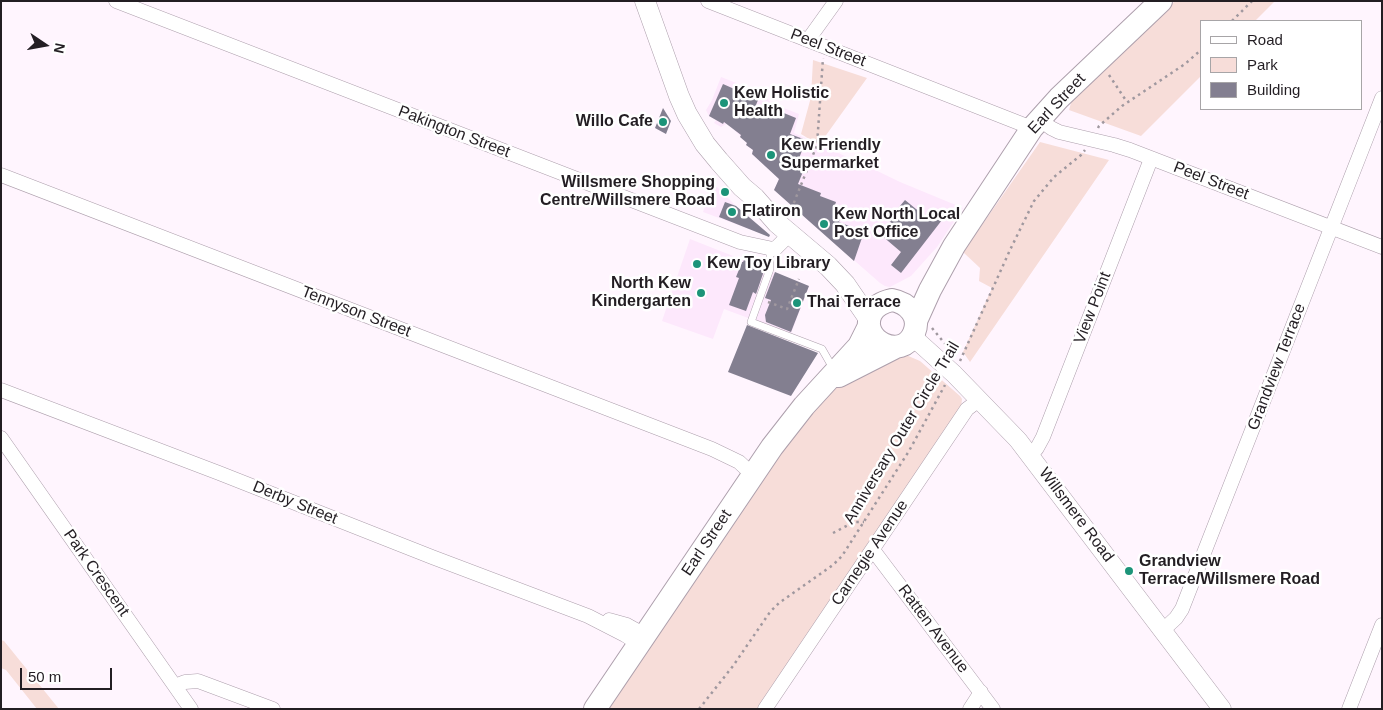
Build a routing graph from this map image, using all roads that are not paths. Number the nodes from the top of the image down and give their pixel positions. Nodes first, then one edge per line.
1 (116, 1) edge
2 (645, 1) edge
3 (708, 1) edge
4 (836, 1) edge
5 (1161, 1) edge
6 (808, 40) junction
7 (1382, 98) edge
8 (1036, 123) junction
9 (1152, 159) junction
10 (1, 175) edge
11 (788, 227) junction
12 (1332, 227) junction
13 (954, 246) junction
14 (1382, 247) edge
15 (770, 249) junction
16 (888, 301) junction
17 (869, 324) junction
18 (908, 335) junction
19 (832, 377) junction
20 (1, 390) edge
21 (979, 400) junction
22 (1, 438) edge
23 (1030, 455) junction
24 (756, 470) junction
25 (873, 550) junction
26 (1382, 625) edge
27 (1162, 631) junction
28 (642, 640) junction
29 (175, 686) junction
30 (981, 692) junction
31 (191, 709) edge
32 (273, 709) edge
33 (595, 709) edge
34 (765, 709) edge
35 (970, 709) edge
36 (993, 709) edge
37 (1222, 709) edge
38 (1349, 709) edge

1 - 15 street, Pakington Street
2 - 11 main road
3 - 6 street, Peel Street
4 - 6 street
5 - 8 main road, Earl Street
6 - 8 street, Peel Street
7 - 12 street, Grandview Terrace
8 - 9 street, Peel Street
8 - 13 main road, Earl Street
9 - 12 street, Peel Street
9 - 23 street, View Point
10 - 24 street, Tennyson Street
11 - 15 street
11 - 16 main road
11 - 17 main road
12 - 14 street, Peel Street
12 - 27 street, Grandview Terrace
13 - 16 main road, Earl Street
13 - 18 main road, Earl Street
15 - 19 lane
16 - 17 main road
16 - 18 main road
17 - 18 main road
17 - 19 main road, Earl Street
18 - 19 main road, Earl Street
18 - 21 street, Willsmere Road
19 - 24 main road, Earl Street
20 - 28 street, Derby Street
21 - 23 street, Willsmere Road
21 - 25 street, Carnegie Avenue
22 - 29 street, Park Crescent
23 - 27 street, Willsmere Road
24 - 28 main road, Earl Street
25 - 30 street, Ratten Avenue
25 - 34 street, Carnegie Avenue
26 - 38 street
27 - 37 street, Willsmere Road
28 - 33 main road, Earl Street
29 - 31 street, Park Crescent
29 - 32 street
30 - 35 street
30 - 36 street, Ratten Avenue

